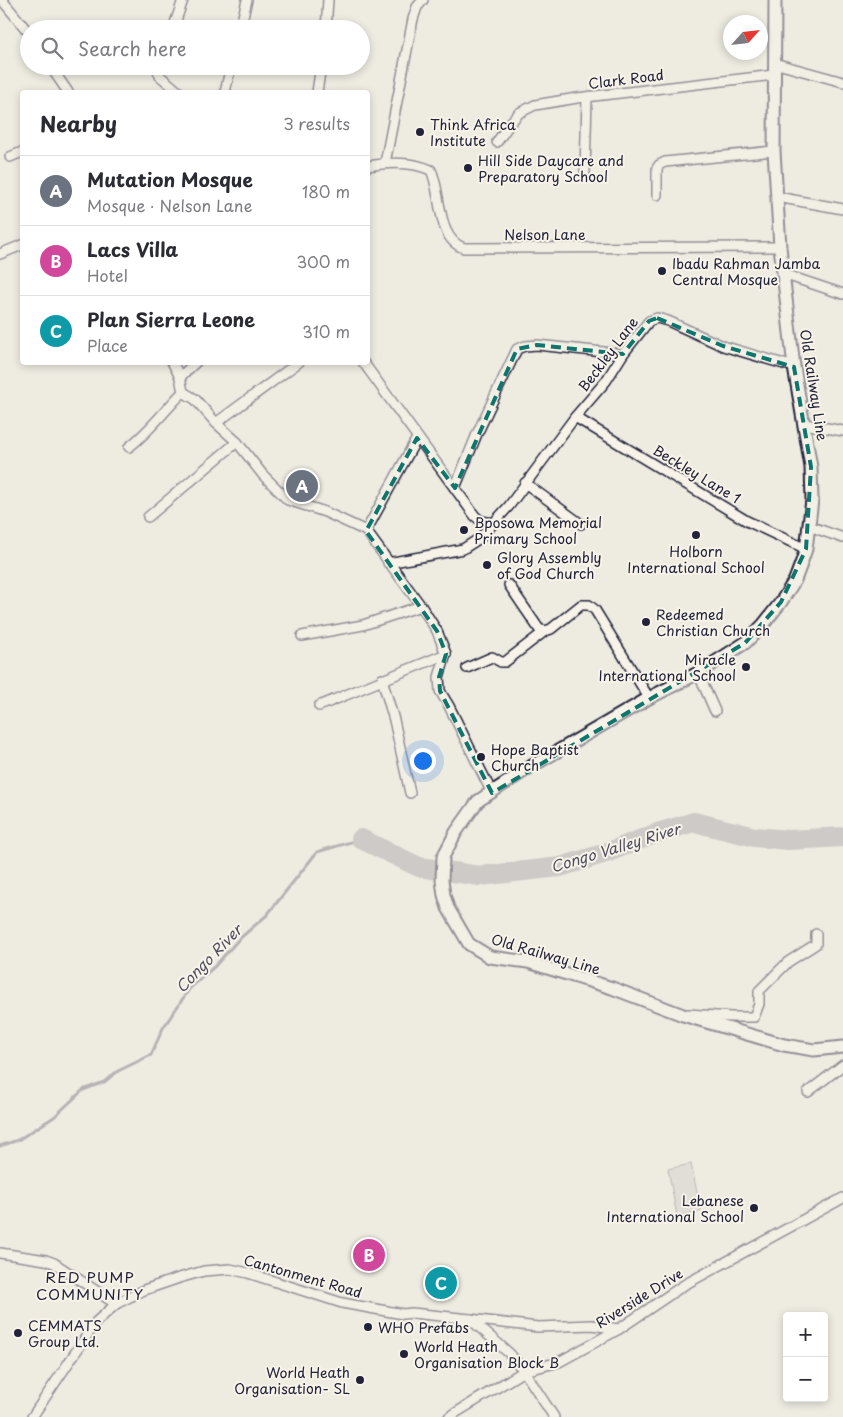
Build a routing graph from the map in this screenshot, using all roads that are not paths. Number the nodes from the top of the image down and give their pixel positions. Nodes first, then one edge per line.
1 (2, 0) edge
2 (183, 0) edge
3 (248, 0) edge
4 (328, 0) edge
5 (423, 0) edge
6 (775, 0) edge
7 (176, 20) edge
8 (242, 20) edge
9 (327, 20) edge
10 (20, 22) edge
11 (774, 69) junction
12 (56, 75) edge
13 (159, 75) edge
14 (229, 75) edge
15 (320, 75) edge
16 (843, 82) edge
17 (67, 90) edge
18 (177, 90) edge
19 (225, 90) edge
20 (317, 90) edge
21 (587, 98) junction
22 (497, 142) dead end
23 (774, 151) junction
24 (20, 153) edge
25 (10, 157) dead end
26 (385, 163) junction
27 (370, 166) edge
28 (585, 172) dead end
29 (657, 195) dead end
30 (778, 197) junction
31 (843, 210) edge
32 (20, 246) edge
33 (780, 247) junction
34 (0, 254) edge
35 (783, 274) junction
36 (843, 294) edge
37 (623, 354) junction
38 (174, 365) edge
39 (193, 365) edge
40 (295, 365) edge
41 (365, 365) edge
42 (794, 367) junction
43 (180, 377) junction
44 (183, 392) junction
45 (576, 417) junction
46 (216, 423) junction
47 (805, 424) junction
48 (843, 431) edge
49 (417, 438) junction
50 (236, 442) junction
51 (129, 448) dead end
52 (525, 483) junction
53 (455, 488) junction
54 (148, 516) dead end
55 (493, 523) junction
56 (581, 524) dead end
57 (809, 526) junction
58 (366, 531) junction
59 (843, 538) edge
60 (806, 549) junction
61 (388, 563) junction
62 (509, 586) dead end
63 (421, 606) junction
64 (545, 632) junction
65 (302, 636) dead end
66 (446, 654) junction
67 (467, 668) dead end
68 (698, 673) junction
69 (382, 679) junction
70 (649, 698) junction
71 (319, 706) dead end
72 (714, 711) dead end
73 (410, 793) dead end
74 (492, 793) junction
75 (816, 934) dead end
76 (683, 1014) junction
77 (843, 1047) edge
78 (843, 1065) edge
79 (808, 1092) dead end
80 (843, 1198) edge
81 (0, 1253) edge
82 (116, 1304) junction
83 (470, 1319) junction
84 (619, 1329) junction
85 (524, 1371) junction
86 (32, 1417) edge
87 (449, 1417) edge
88 (554, 1417) edge

1 - 10 street
2 - 7 street
3 - 8 street
4 - 9 street
5 - 26 street
6 - 11 street, Old Railway Line
11 - 16 street
11 - 21 street, Clark Road
11 - 23 street, Old Railway Line
12 - 17 street
13 - 18 street
14 - 19 street
15 - 20 street
21 - 22 street, Clark Road
21 - 28 street
23 - 29 street
23 - 30 street, Old Railway Line
24 - 25 street
26 - 27 street, Nelson Lane
26 - 33 street, Nelson Lane
30 - 31 street
30 - 33 street, Old Railway Line
32 - 34 street
33 - 35 street, Old Railway Line
35 - 36 street
35 - 42 street, Old Railway Line
37 - 42 street, Beckley Lane
37 - 45 street, Beckley Lane
37 - 53 street
38 - 43 street
39 - 43 street
40 - 46 street
41 - 49 street
42 - 47 street, Old Railway Line
43 - 44 street
44 - 46 street
44 - 51 street
45 - 52 street, Beckley Lane
45 - 60 street, Beckley Lane 1
46 - 50 street
47 - 48 street
47 - 57 street, Old Railway Line
49 - 53 street
49 - 58 street
50 - 54 street
50 - 58 street
52 - 55 street, Beckley Lane
52 - 56 street
53 - 55 street
55 - 61 street, Beckley Lane
57 - 59 street
57 - 60 street, Old Railway Line
58 - 61 street
60 - 68 street, Old Railway Line
61 - 63 street
62 - 64 street
63 - 65 street
63 - 66 street
64 - 67 street
64 - 70 street
66 - 69 street
66 - 74 street
68 - 70 street, Old Railway Line
68 - 72 street
69 - 71 street
69 - 73 street
70 - 74 street, Old Railway Line
74 - 76 street, Old Railway Line
75 - 76 street
76 - 77 street, Old Railway Line
78 - 79 street
80 - 84 street, Riverside Drive
81 - 82 street
82 - 83 street, Cantonment Road
82 - 86 street, Cantonment Road
83 - 84 street, Cantonment Road
83 - 85 street
84 - 85 street, Riverside Drive
85 - 87 street, Riverside Drive
85 - 88 street

